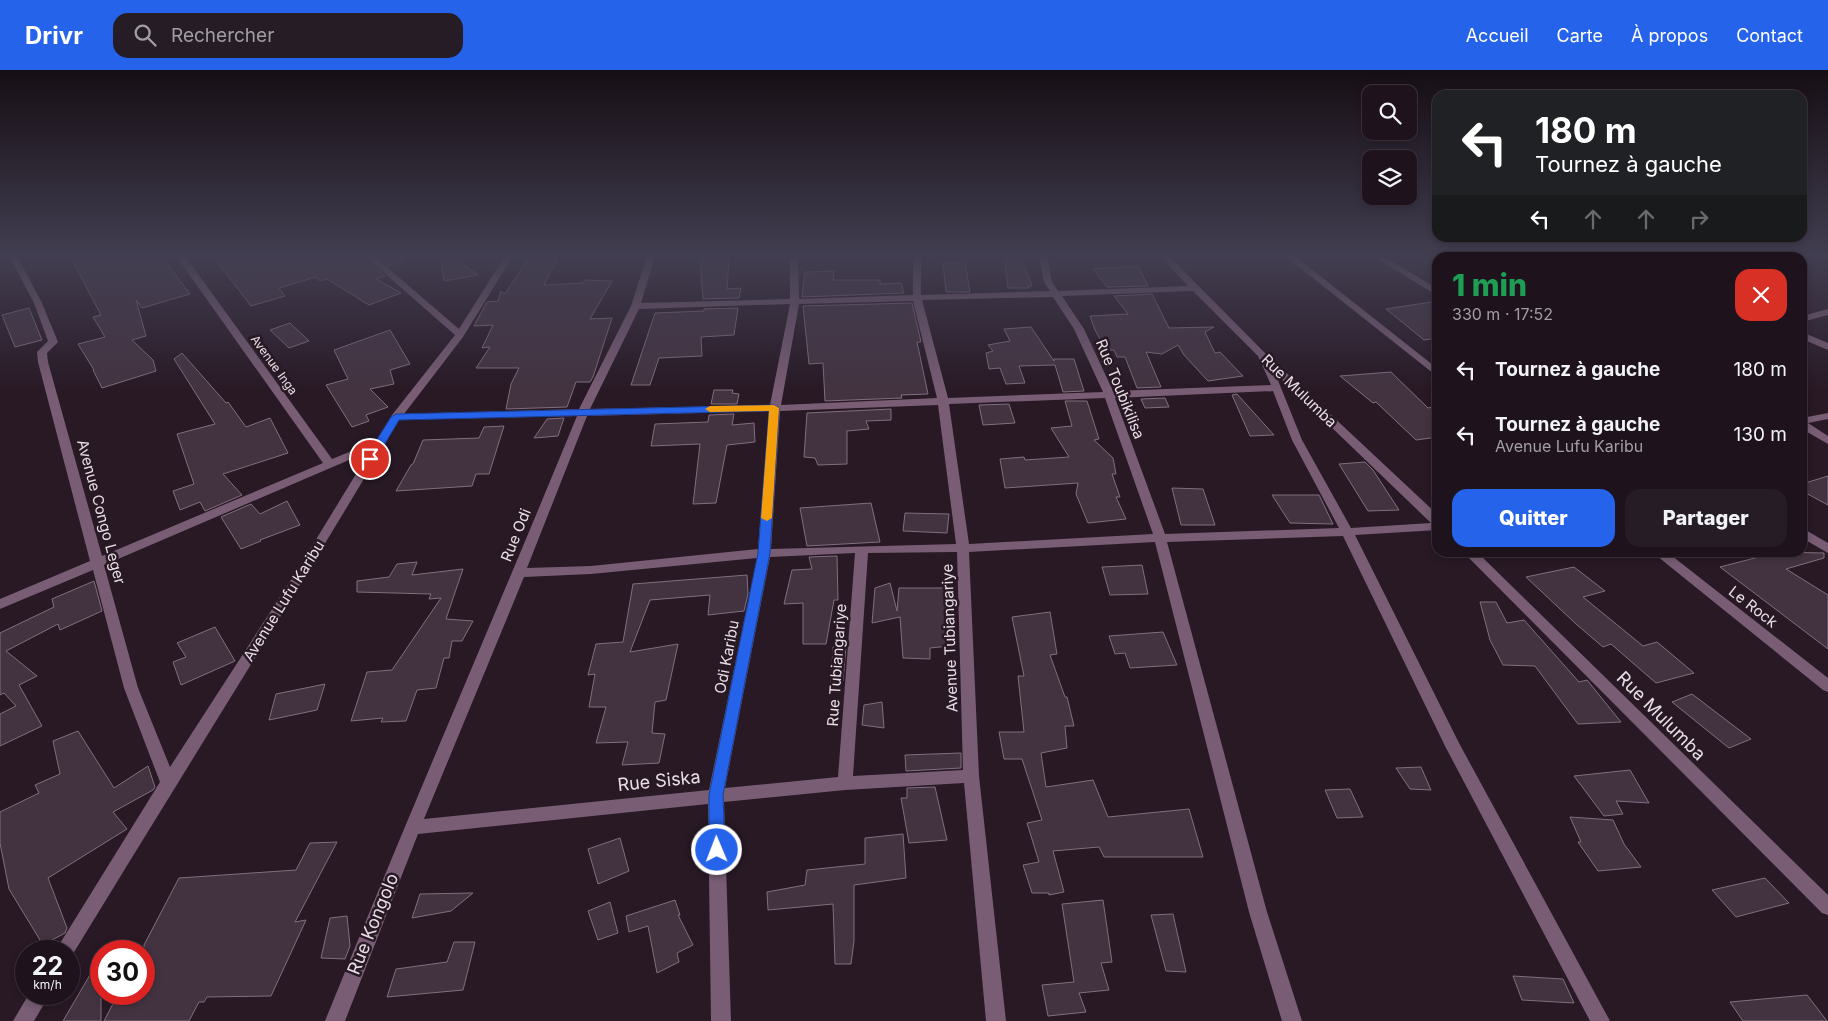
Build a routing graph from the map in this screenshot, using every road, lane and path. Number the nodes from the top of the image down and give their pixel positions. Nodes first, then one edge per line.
1 (37, 300) edge
2 (212, 300) edge
3 (420, 300) edge
4 (481, 300) edge
5 (638, 300) edge
6 (814, 300) edge
7 (918, 300) edge
8 (1059, 300) edge
9 (1207, 300) edge
10 (1345, 300) edge
11 (795, 301) junction
12 (636, 306) junction
13 (1828, 312) edge
14 (1807, 318) edge
15 (460, 335) junction
16 (1807, 337) edge
17 (1828, 347) edge
18 (1262, 355) junction
19 (1432, 369) edge
20 (1277, 388) junction
21 (1110, 396) junction
22 (942, 400) junction
23 (774, 408) junction
24 (583, 413) junction
25 (1828, 416) edge
26 (396, 417) junction
27 (1807, 422) edge
28 (1807, 426) edge
29 (1828, 441) edge
30 (380, 443) junction
31 (330, 464) junction
32 (1432, 516) edge
33 (1432, 526) edge
34 (1347, 532) junction
35 (1807, 535) edge
36 (1160, 538) junction
37 (963, 548) junction
38 (862, 549) junction
39 (1828, 549) edge
40 (764, 553) junction
41 (1474, 557) edge
42 (1664, 557) edge
43 (97, 561) junction
44 (519, 573) junction
45 (0, 604) edge
46 (1828, 686) edge
47 (971, 776) junction
48 (168, 783) junction
49 (845, 784) junction
50 (716, 795) junction
51 (412, 827) junction
52 (1828, 906) edge
53 (72, 940) edge
54 (33, 1005) edge
55 (23, 1021) edge
56 (334, 1021) edge
57 (721, 1021) edge
58 (996, 1021) edge
59 (1292, 1021) edge
60 (1600, 1021) edge

1 - 43 street, Avenue Congo Leger
2 - 31 street, Avenue Inga
3 - 15 street
4 - 15 street, Avenue Lufu Karibu
5 - 12 street, Rue Odi
6 - 11 street
7 - 22 street, Avenue Tubiangariye
8 - 21 street, Rue Toubikilisa
9 - 18 street, Rue Mulumba
10 - 19 street
11 - 12 street
11 - 23 street, Odi Karibu
12 - 24 street, Rue Odi
13 - 14 street
15 - 26 street, Avenue Lufu Karibu
16 - 17 street
18 - 20 street
18 - 32 street, Rue Mulumba
20 - 21 street
20 - 34 street
21 - 22 street
21 - 36 street, Rue Toubikilisa
22 - 23 street
22 - 37 street, Avenue Tubiangariye
23 - 24 street
23 - 40 street, Odi Karibu
24 - 26 street
24 - 44 street, Rue Odi
25 - 27 street
26 - 30 street, Avenue Lufu Karibu
28 - 29 street
30 - 31 street
30 - 48 street, Avenue Lufu Karibu
31 - 43 street
33 - 34 street
34 - 36 street
34 - 60 street
35 - 39 street
36 - 37 street
36 - 59 street, Rue Toubikilisa
37 - 38 street
37 - 47 street, Avenue Tubiangariye
38 - 40 street
38 - 49 street, Rue Tubiangariye
40 - 44 street
40 - 50 street, Odi Karibu
41 - 52 street, Rue Mulumba
42 - 46 street, Le Rock
43 - 45 street
43 - 48 street, Avenue Congo Leger
44 - 51 street, Rue Odi
47 - 49 street, Rue Siska
47 - 58 street, Avenue Tubiangariye
48 - 53 street, Avenue Lufu Karibu
49 - 50 street, Rue Siska
50 - 51 street, Rue Siska
50 - 57 street, Odi Karibu
51 - 56 street, Rue Kongolo
54 - 55 street

